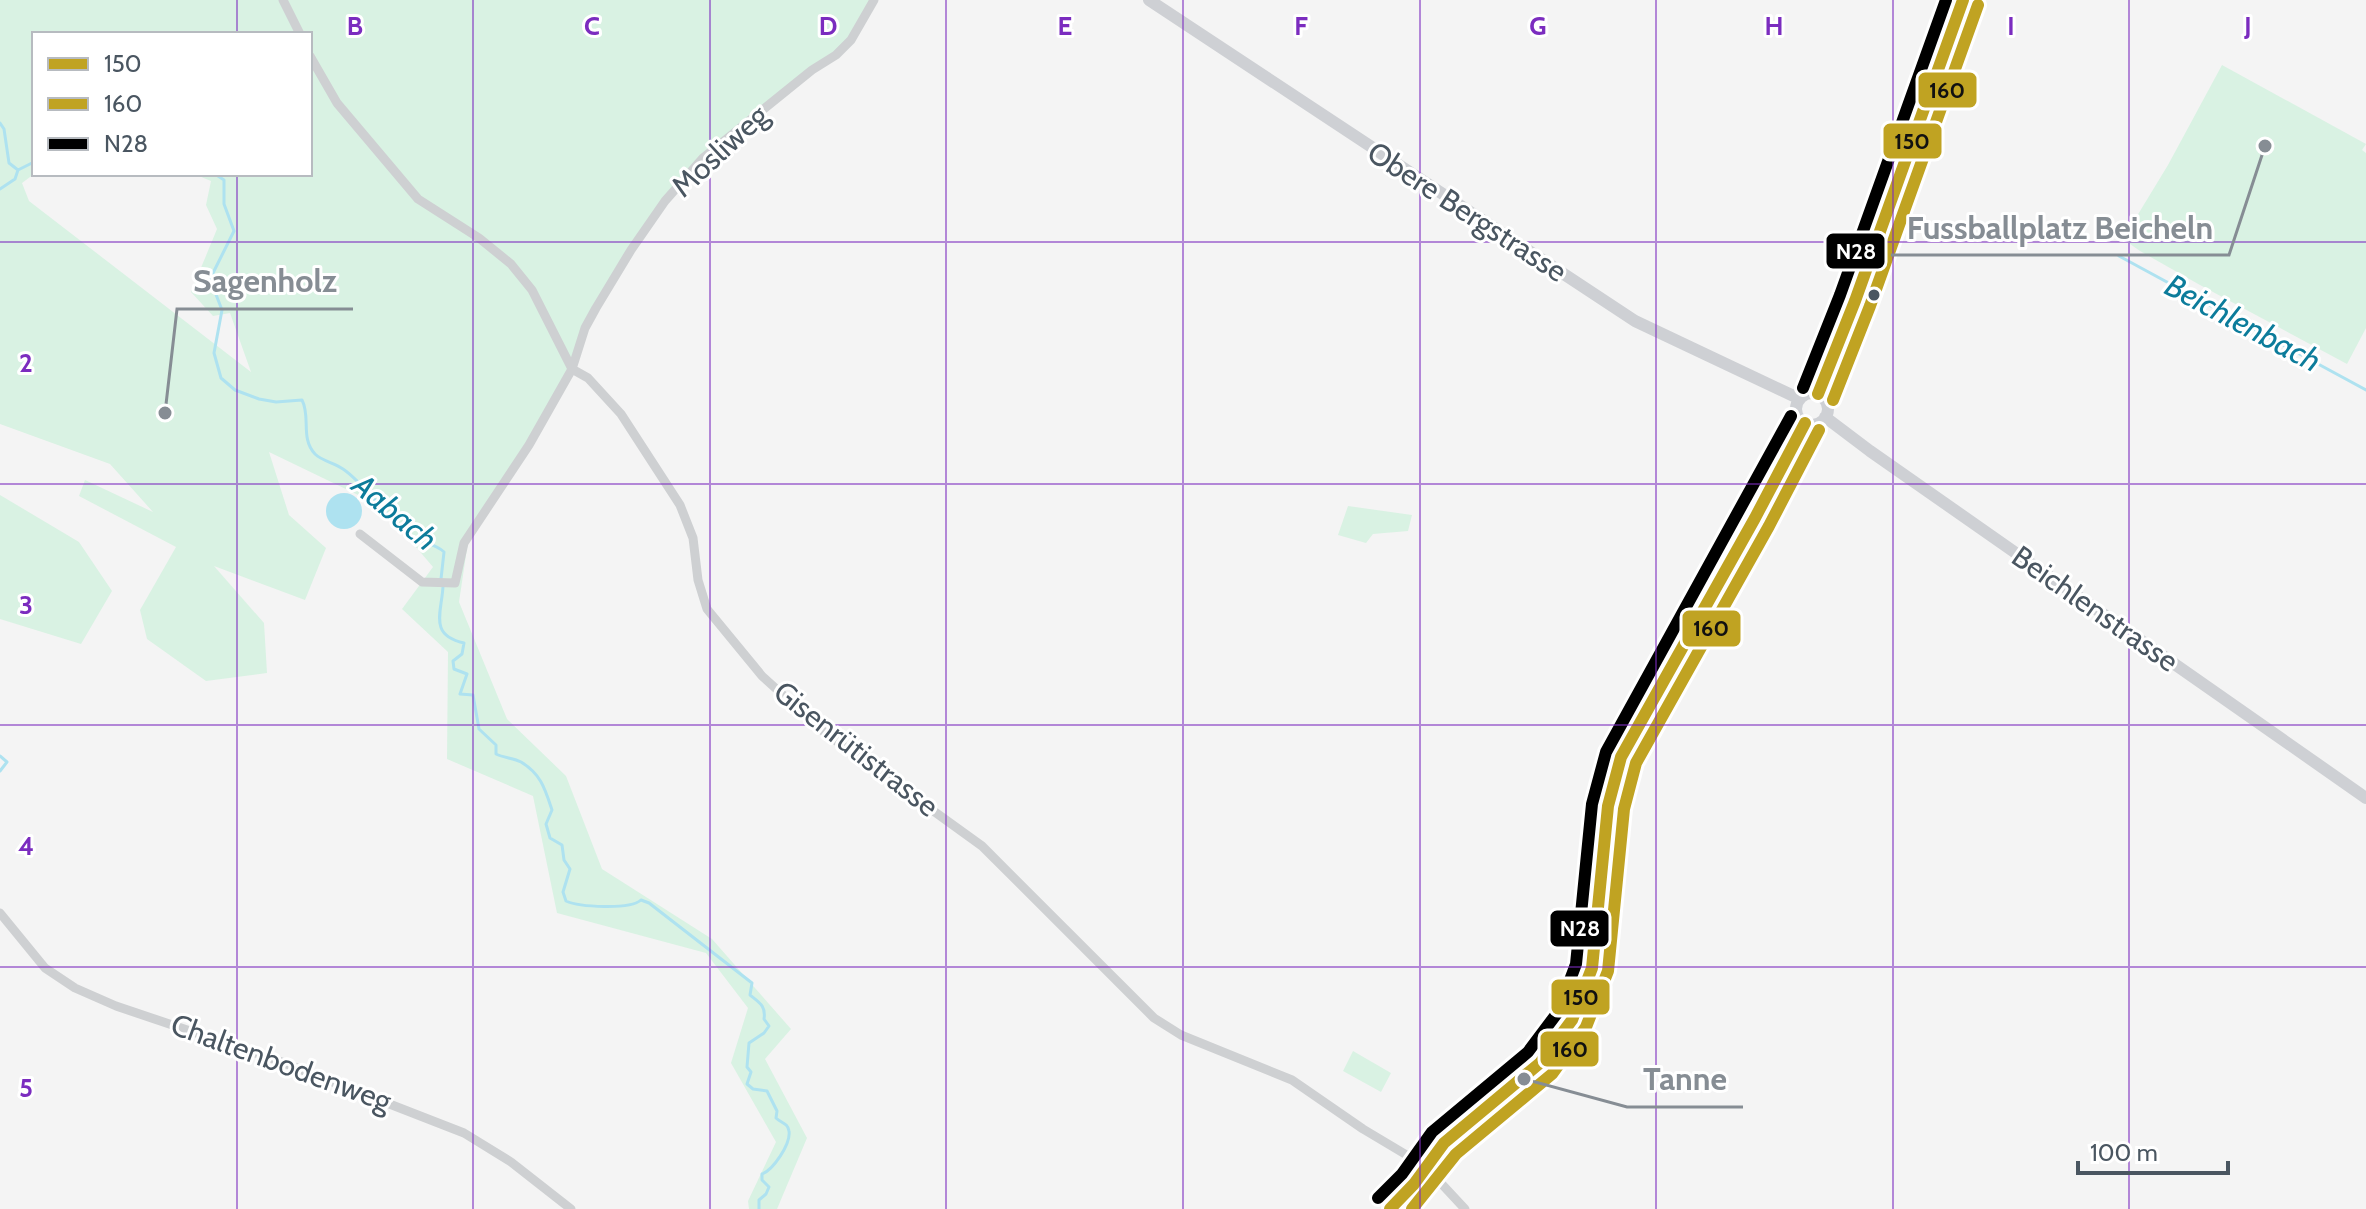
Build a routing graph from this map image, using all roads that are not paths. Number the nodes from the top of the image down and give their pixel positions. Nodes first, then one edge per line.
1 (283, 0) edge
2 (874, 0) edge
3 (1149, 0) edge
4 (1963, 0) edge
5 (299, 32) edge
6 (312, 59) edge
7 (572, 369) junction
8 (1818, 394) junction
9 (1800, 399) junction
10 (1825, 417) junction
11 (1805, 423) junction
12 (360, 534) dead end
13 (2366, 798) edge
14 (0, 913) edge
15 (1425, 1166) junction
16 (571, 1209) edge
17 (1390, 1209) edge
18 (1465, 1209) edge

1 - 5 street
2 - 7 street, Mosliweg
3 - 9 street, Obere Bergstrasse
4 - 8 street
6 - 7 street, Gisenrütistrasse
7 - 12 street, Mosliweg
7 - 15 street, Gisenrütistrasse
8 - 9 street
8 - 10 street
9 - 11 street
10 - 11 street
10 - 13 street, Beichlenstrasse
11 - 15 street
14 - 16 street, Chaltenbodenweg
15 - 17 street
15 - 18 street, Gisenrütistrasse

